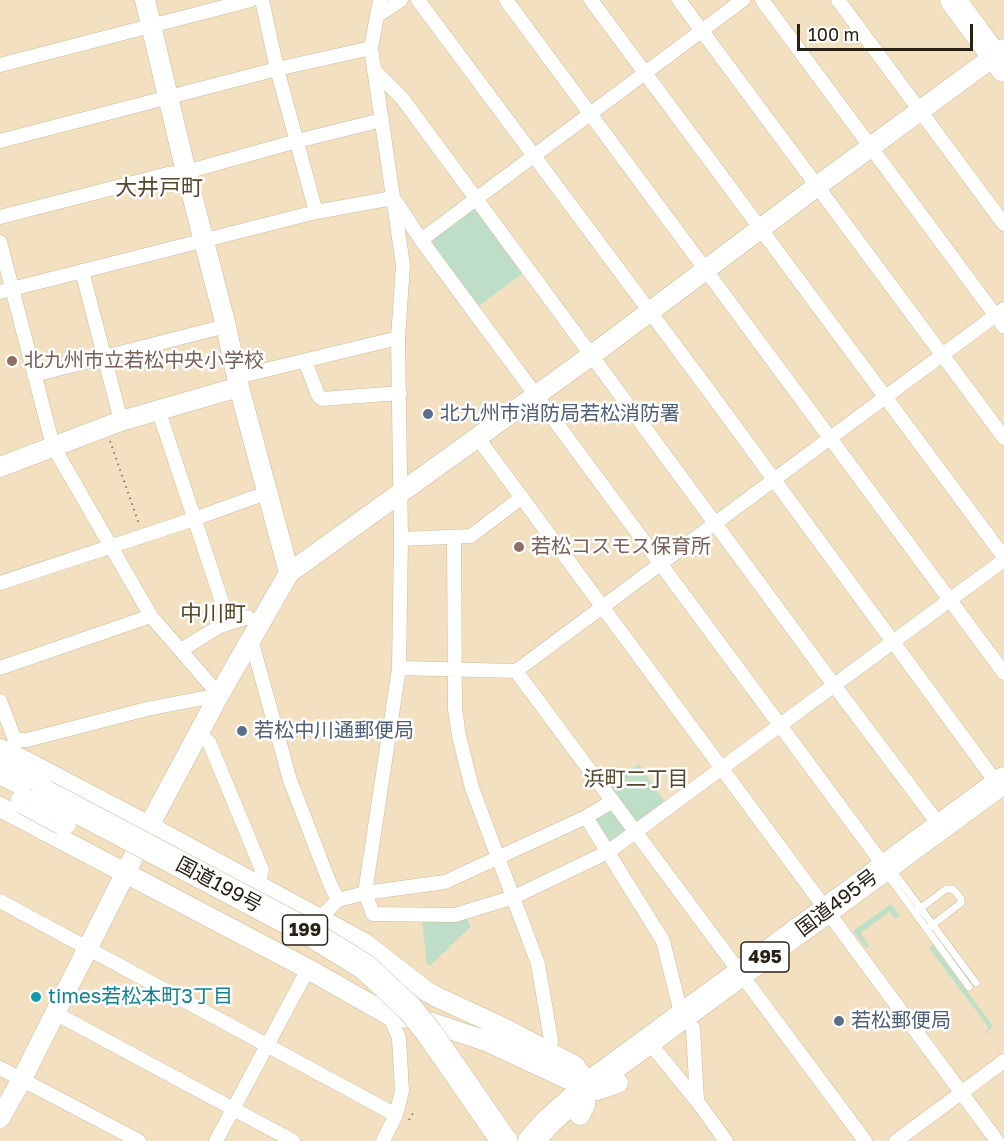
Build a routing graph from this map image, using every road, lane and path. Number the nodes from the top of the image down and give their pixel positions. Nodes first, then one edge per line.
1 (145, 0) edge
2 (251, 0) edge
3 (262, 0) edge
4 (380, 0) edge
5 (401, 0) edge
6 (418, 0) edge
7 (506, 0) edge
8 (591, 0) edge
9 (680, 0) edge
10 (744, 0) edge
11 (762, 0) edge
12 (838, 0) edge
13 (953, 0) edge
14 (970, 0) edge
15 (377, 16) junction
16 (152, 26) junction
17 (702, 31) junction
18 (371, 48) junction
19 (1002, 55) edge
20 (0, 65) edge
21 (278, 69) junction
22 (374, 70) junction
23 (646, 73) junction
24 (168, 98) junction
25 (919, 111) junction
26 (592, 115) junction
27 (382, 120) junction
28 (0, 141) edge
29 (297, 141) junction
30 (871, 147) junction
31 (534, 156) junction
32 (186, 172) junction
33 (816, 187) junction
34 (393, 198) junction
35 (477, 199) junction
36 (316, 212) junction
37 (0, 217) edge
38 (1004, 224) edge
39 (760, 230) junction
40 (205, 239) junction
41 (421, 240) junction
42 (0, 242) edge
43 (705, 270) junction
44 (82, 271) junction
45 (6, 291) edge
46 (650, 311) junction
47 (999, 312) edge
48 (226, 326) junction
49 (1004, 327) edge
50 (398, 338) junction
51 (942, 354) junction
52 (592, 355) junction
53 (104, 357) junction
54 (305, 361) junction
55 (34, 375) junction
56 (238, 382) junction
57 (400, 393) junction
58 (535, 395) junction
59 (885, 397) junction
60 (158, 409) junction
61 (114, 424) junction
62 (477, 437) junction
63 (830, 438) junction
64 (1004, 438) edge
65 (53, 446) junction
66 (0, 467) edge
67 (773, 480) junction
68 (402, 492) junction
69 (266, 493) junction
70 (522, 497) junction
71 (194, 519) junction
72 (715, 524) junction
73 (143, 536) junction
74 (454, 537) junction
75 (402, 539) junction
76 (111, 546) junction
77 (1004, 559) edge
78 (659, 564) junction
79 (289, 573) junction
80 (0, 583) edge
81 (950, 599) junction
82 (601, 606) junction
83 (151, 616) junction
84 (248, 617) dead end
85 (229, 623) junction
86 (251, 639) junction
87 (893, 641) junction
88 (181, 650) junction
89 (0, 668) edge
90 (399, 668) junction
91 (454, 670) junction
92 (516, 671) junction
93 (1004, 673) edge
94 (834, 685) junction
95 (219, 694) junction
96 (0, 701) edge
97 (779, 725) junction
98 (198, 735) junction
99 (7, 753) edge
100 (722, 768) junction
101 (0, 789) edge
102 (1002, 789) edge
103 (23, 801) edge
104 (613, 801) junction
105 (586, 817) junction
106 (149, 826) junction
107 (940, 826) junction
108 (636, 832) junction
109 (608, 852) junction
110 (498, 858) junction
111 (127, 872) junction
112 (891, 875) junction
113 (258, 886) junction
114 (365, 893) junction
115 (514, 897) junction
116 (338, 900) junction
117 (0, 901) edge
118 (918, 910) junction
119 (831, 917) junction
120 (319, 920) junction
121 (930, 927) junction
122 (87, 950) junction
123 (308, 969) junction
124 (746, 980) junction
125 (972, 985) dead end
126 (55, 1013) junction
127 (389, 1015) junction
128 (687, 1022) junction
129 (268, 1046) junction
130 (653, 1046) junction
131 (548, 1061) junction
132 (1004, 1061) edge
133 (575, 1066) junction
134 (0, 1068) edge
135 (613, 1077) junction
136 (22, 1079) junction
137 (587, 1088) junction
138 (961, 1091) junction
139 (697, 1101) junction
140 (234, 1109) junction
141 (414, 1113) dead end
142 (580, 1115) junction
143 (0, 1118) edge
144 (402, 1119) junction
145 (551, 1131) edge
146 (138, 1141) edge
147 (216, 1141) edge
148 (293, 1141) edge
149 (382, 1141) edge
150 (485, 1141) edge
151 (504, 1141) edge
152 (531, 1141) edge
153 (726, 1141) edge
154 (865, 1141) edge
155 (896, 1141) edge
156 (997, 1141) edge

1 - 16 street
2 - 16 street
3 - 21 street
4 - 15 street
5 - 15 street
6 - 31 street
7 - 26 street
8 - 23 street
9 - 17 street
10 - 17 street
11 - 30 street
12 - 25 street
13 - 19 highway
14 - 19 highway
15 - 18 street
16 - 20 street
16 - 24 street
17 - 23 street
17 - 33 street
18 - 21 street
18 - 22 street
19 - 25 street
21 - 24 street
21 - 29 street
22 - 27 street
22 - 35 street
23 - 26 street
23 - 39 street
24 - 28 street
24 - 32 street
25 - 30 street
25 - 38 street
26 - 31 street
26 - 43 street
27 - 29 street
27 - 34 street
29 - 32 street
29 - 36 street
30 - 33 street
30 - 47 street
31 - 35 street
31 - 46 street
32 - 37 street
32 - 40 street
33 - 39 street
33 - 51 street
34 - 36 street
34 - 41 street
34 - 50 street
35 - 41 street
35 - 52 street
36 - 40 street
39 - 43 street
39 - 59 street
40 - 44 street
40 - 48 street
41 - 58 street
42 - 45 street
43 - 46 street
43 - 63 street
44 - 45 street
44 - 53 street
45 - 55 street
46 - 52 street
46 - 67 street
47 - 49 street
47 - 51 street
48 - 53 street
48 - 56 street
50 - 54 street
50 - 57 street
51 - 59 street
51 - 64 street
52 - 58 street
52 - 72 street
53 - 55 street
53 - 61 street
54 - 56 street
54 - 57 street
55 - 65 street
56 - 60 street
56 - 69 street
57 - 68 street
58 - 62 street
58 - 78 street
59 - 63 street
59 - 77 street
60 - 61 street
60 - 71 street
61 - 65 street
61 - 73 path
62 - 68 street
62 - 70 street
63 - 67 street
63 - 81 street
65 - 66 street
65 - 76 street
67 - 72 street
67 - 87 street
68 - 75 street
68 - 79 street
69 - 71 street
69 - 79 street
70 - 74 street
70 - 82 street
71 - 73 street
71 - 85 street
72 - 78 street
72 - 94 street
73 - 76 street
74 - 75 street
74 - 91 street
75 - 90 street
76 - 80 street
76 - 83 street
77 - 81 street
78 - 82 street
78 - 97 street
79 - 86 street
81 - 87 street
81 - 93 street
82 - 92 street
82 - 100 street
83 - 88 street
83 - 89 street
84 - 85 street
85 - 88 street
86 - 95 street
86 - 116 street
87 - 94 street
87 - 102 street
88 - 95 street
90 - 91 street
90 - 114 street
91 - 92 street
91 - 110 street
92 - 104 street
94 - 97 street
94 - 107 street
95 - 98 street
95 - 99 street
96 - 99 street
97 - 100 street
97 - 112 street
98 - 106 street
98 - 113 street
99 - 103 highway, 国道199号 / 199
99 - 106 street
100 - 108 street
100 - 119 street
101 - 103 highway, 国道199号 / 199
102 - 107 highway, 国道495号 / 495
102 - 112 highway, 国道495号 / 495
103 - 111 street
103 - 150 highway, 国道199号 / 199, bridge
103 - 151 highway, 国道199号 / 199, bridge
104 - 105 street
104 - 108 street
105 - 109 street
105 - 110 street
106 - 111 street
106 - 113 street
107 - 112 highway, 国道495号 / 495
108 - 109 street
108 - 124 street
109 - 115 street
109 - 128 street
110 - 114 street
110 - 115 street
111 - 122 street
111 - 123 street
112 - 118 lane
112 - 119 highway, 国道495号 / 495
113 - 120 street
114 - 115 street
114 - 116 street
115 - 131 street
116 - 120 street
117 - 122 street
118 - 121 lane
118 - 121 lane
119 - 124 highway, 国道495号 / 495
119 - 138 street
120 - 131 street
121 - 125 lane
122 - 126 street
122 - 129 street
123 - 127 street
123 - 129 street
124 - 128 highway, 国道495号 / 495
124 - 154 street
126 - 136 street
126 - 140 street
127 - 131 street
127 - 144 street
128 - 130 highway, 国道495号 / 495
128 - 139 street
129 - 140 street
129 - 144 street
130 - 135 highway, 国道495号 / 495
130 - 139 street
131 - 133 street
131 - 137 street
131 - 145 street
132 - 138 street
133 - 135 street
133 - 137 street
134 - 136 street
135 - 137 highway, 国道495号 / 495
135 - 142 highway, 国道495号 / 495
136 - 143 street
136 - 146 street
137 - 142 street
137 - 145 highway, 国道495号 / 495
138 - 155 street
138 - 156 street
139 - 153 street
140 - 147 street
140 - 148 street
141 - 144 path
142 - 145 highway, 国道495号 / 495
144 - 149 street
145 - 152 highway, 国道495号 / 495

